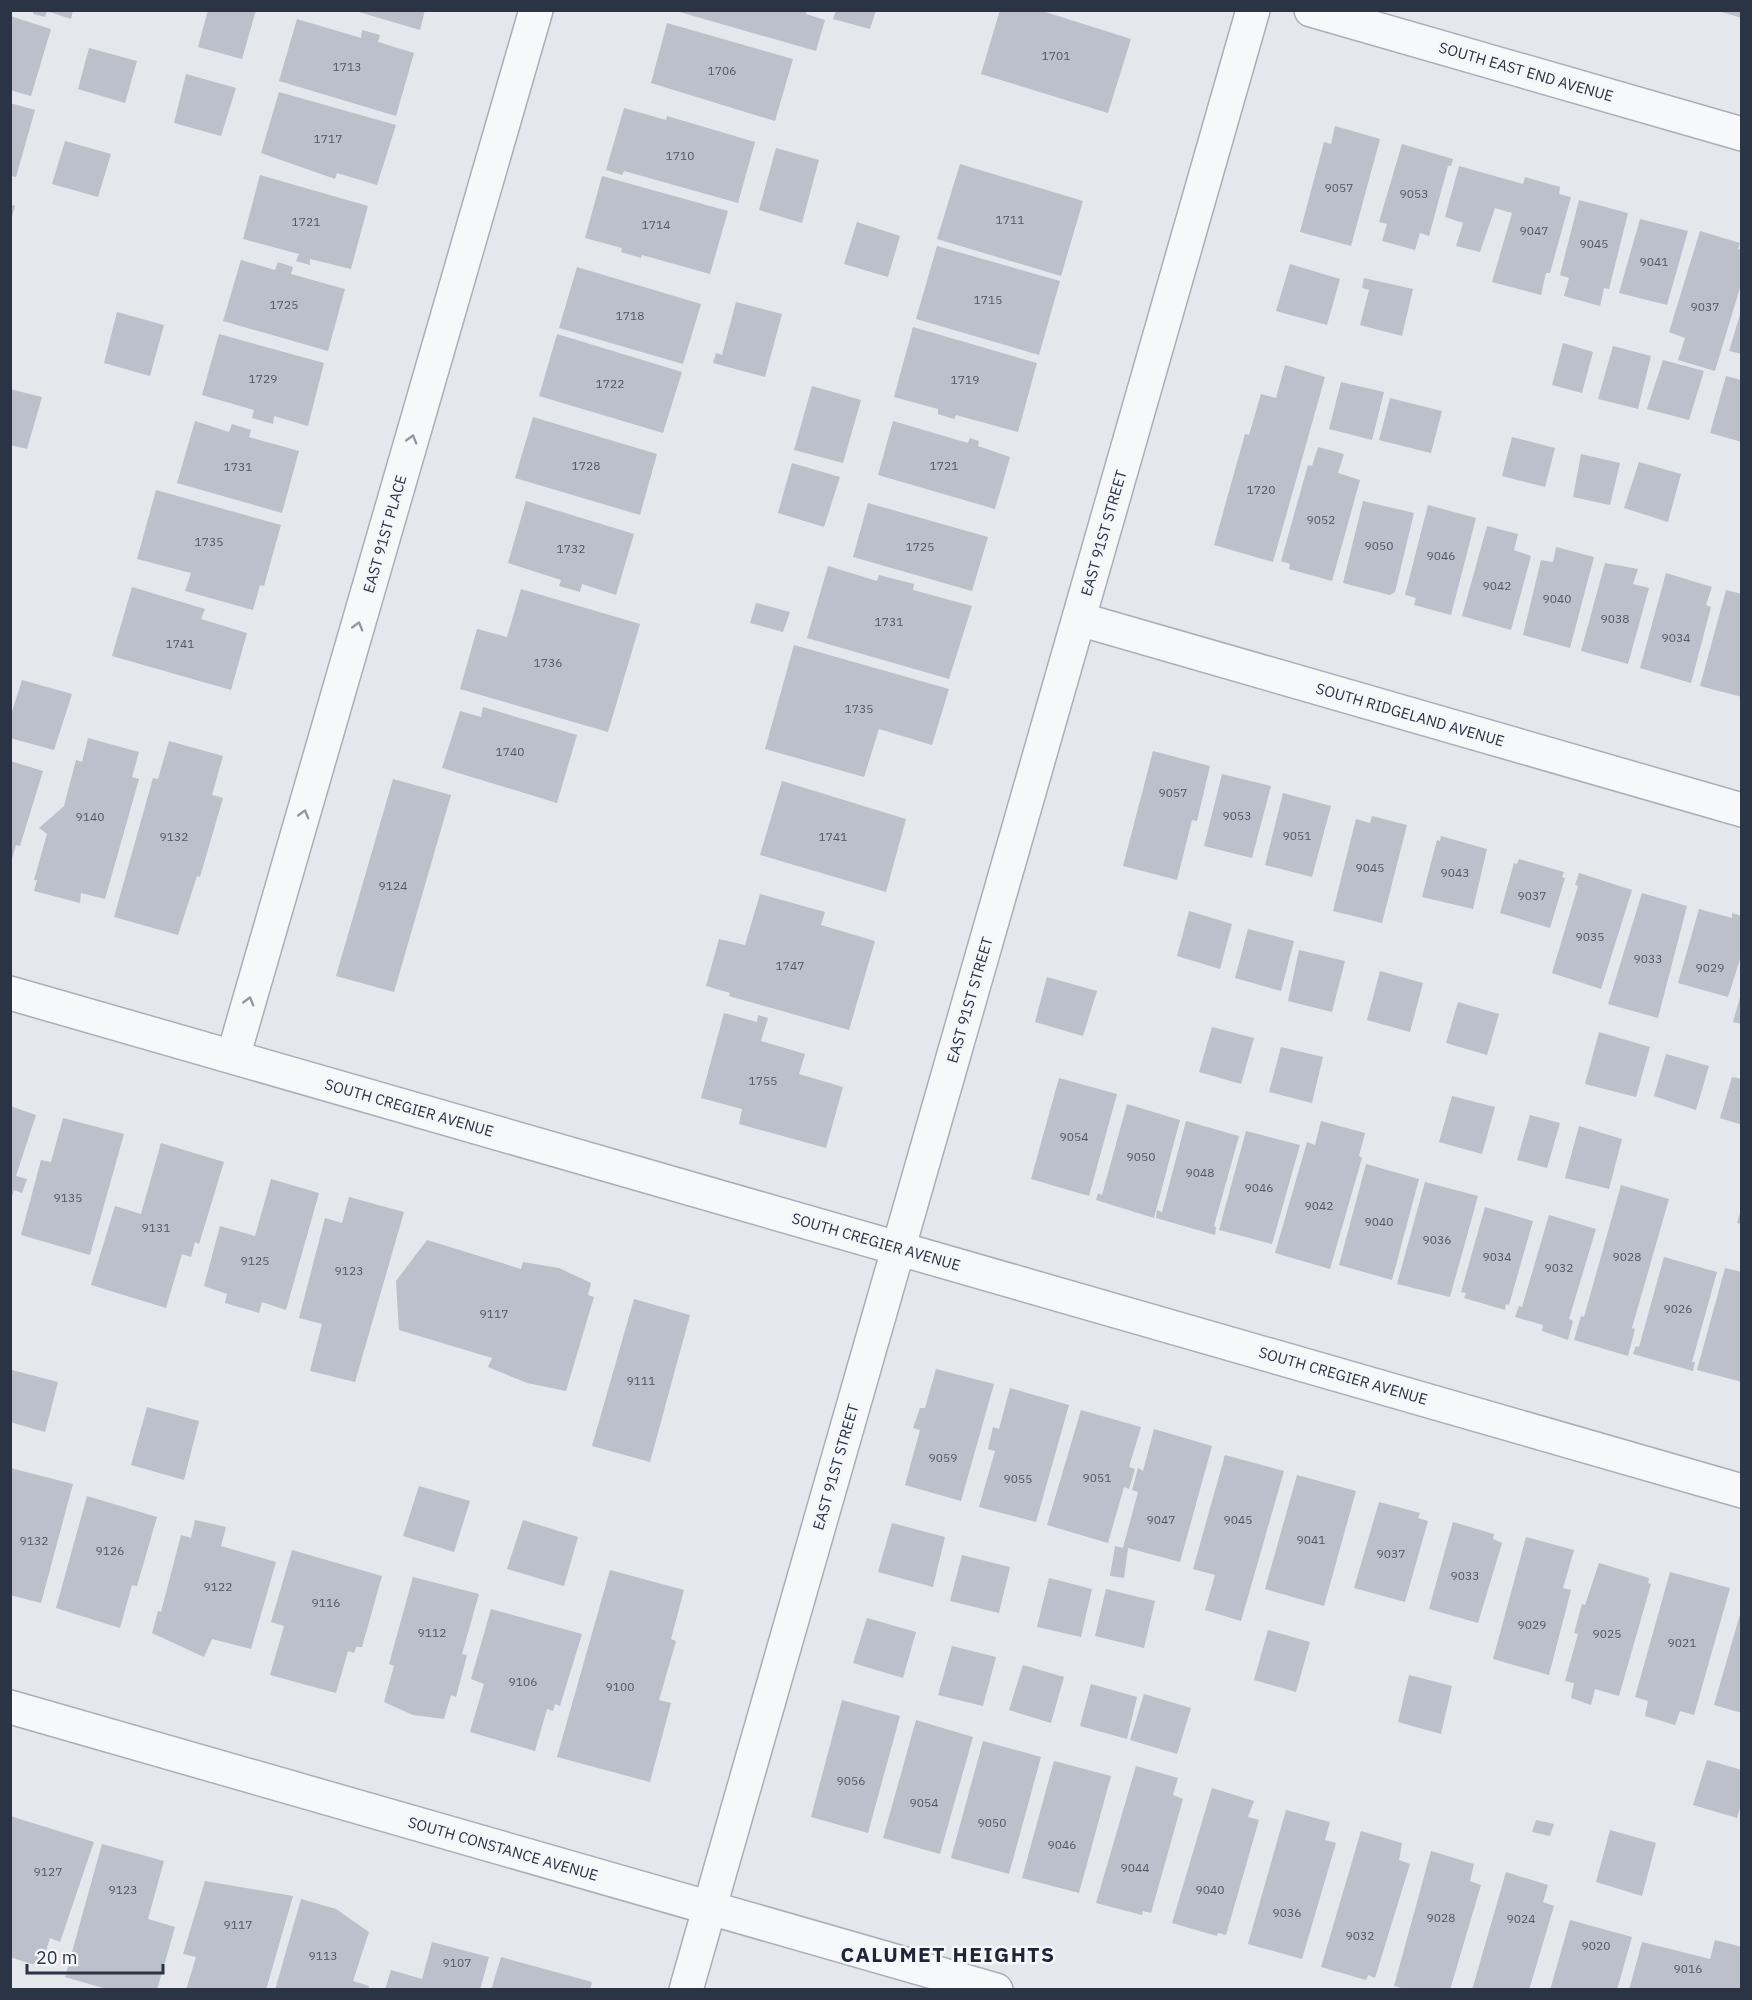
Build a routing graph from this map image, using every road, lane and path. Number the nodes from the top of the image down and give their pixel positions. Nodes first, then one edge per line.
1 (536, 10) edge
2 (1253, 10) edge
3 (1311, 10) edge
4 (1742, 134) edge
5 (1079, 619) junction
6 (1742, 810) edge
7 (10, 993) edge
8 (233, 1057) junction
9 (899, 1249) junction
10 (1742, 1491) edge
11 (10, 1707) edge
12 (710, 1908) junction
13 (686, 1989) edge
14 (996, 1989) edge

8 -> 1 street, EAST 91ST PLACE
2 - 5 street, EAST 91ST STREET
3 - 4 street, SOUTH EAST END AVENUE
5 - 6 street, SOUTH RIDGELAND AVENUE
5 - 9 street, EAST 91ST STREET
7 - 8 street, SOUTH CREGIER AVENUE
8 - 9 street, SOUTH CREGIER AVENUE
9 - 10 street, SOUTH CREGIER AVENUE
9 - 12 street, EAST 91ST STREET
11 - 12 street, SOUTH CONSTANCE AVENUE
12 - 13 street, EAST 91ST STREET
12 - 14 street, SOUTH CONSTANCE AVENUE

